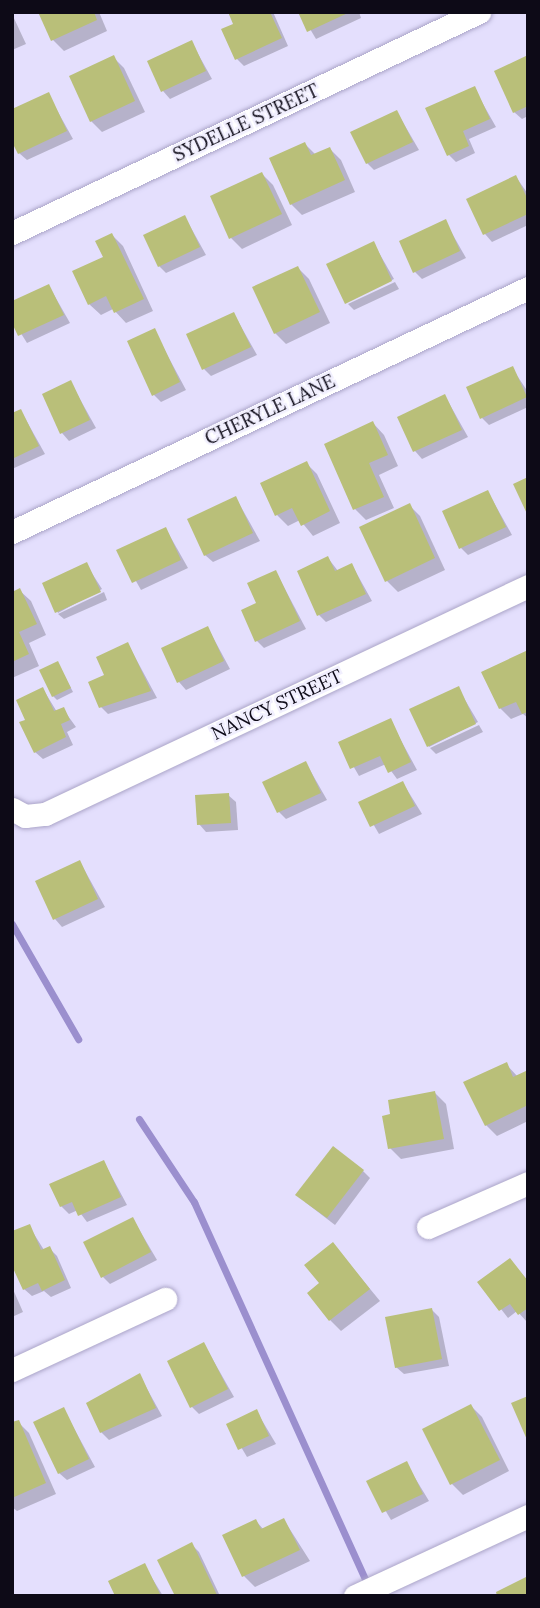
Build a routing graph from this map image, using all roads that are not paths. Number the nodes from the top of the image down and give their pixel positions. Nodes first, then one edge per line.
1 (479, 12) edge
2 (12, 233) edge
3 (528, 288) edge
4 (12, 532) edge
5 (528, 586) edge
6 (19, 812) edge
7 (528, 1183) edge
8 (428, 1227) dead end
9 (166, 1299) dead end
10 (12, 1370) edge
11 (528, 1516) edge
12 (355, 1596) edge

1 - 2 street, SYDELLE STREET
3 - 4 street, CHERYLE LANE
5 - 6 street, NANCY STREET
7 - 8 street
9 - 10 street
11 - 12 street

